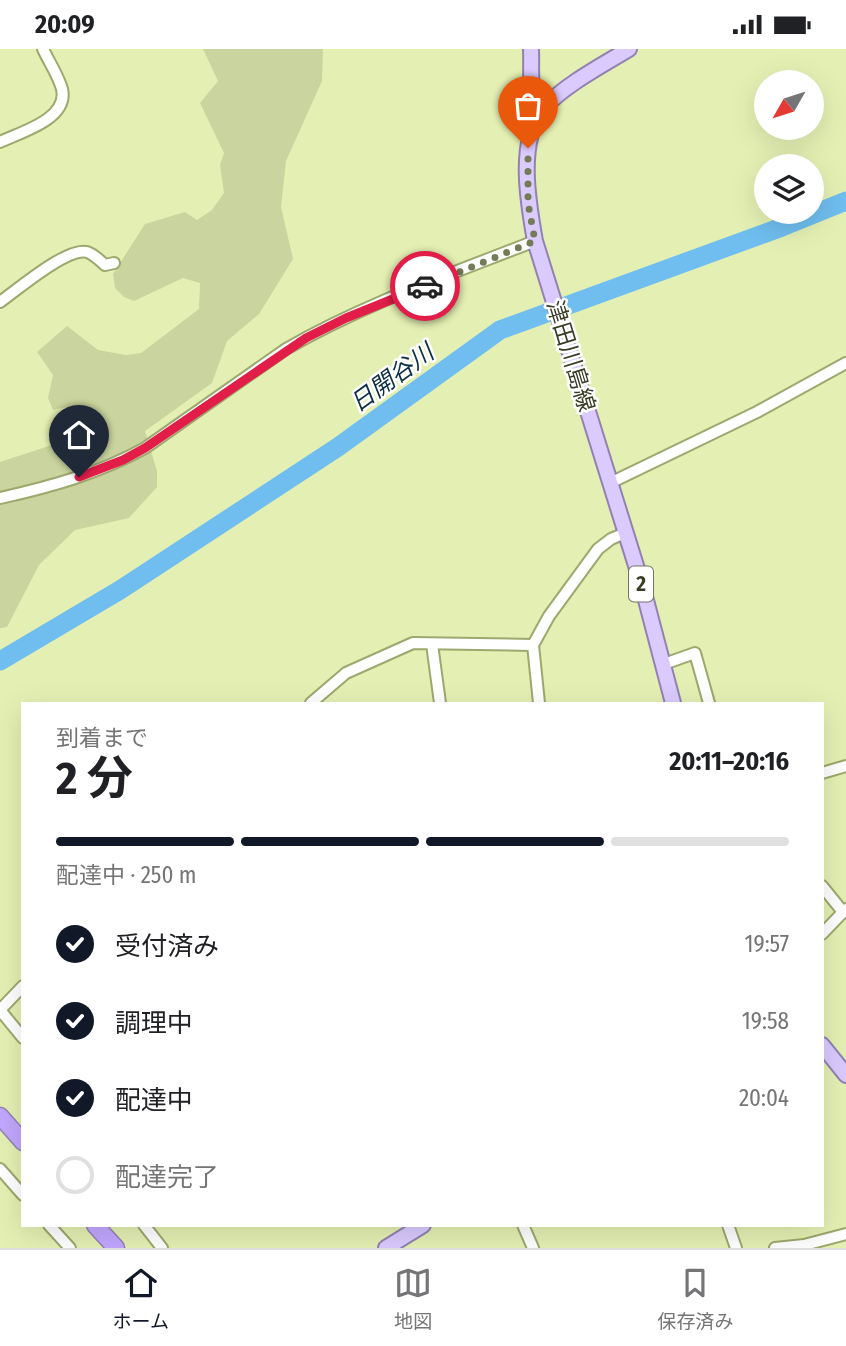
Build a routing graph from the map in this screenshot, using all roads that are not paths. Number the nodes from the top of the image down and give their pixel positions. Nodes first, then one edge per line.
1 (43, 49) edge
2 (531, 49) edge
3 (629, 49) edge
4 (540, 114) junction
5 (0, 142) edge
6 (535, 241) junction
7 (114, 263) dead end
8 (0, 302) edge
9 (846, 363) edge
10 (610, 483) junction
11 (0, 498) edge
12 (625, 533) junction
13 (432, 643) junction
14 (533, 645) junction
15 (664, 664) junction
16 (312, 702) edge
17 (440, 702) edge
18 (539, 702) edge
19 (673, 702) edge
20 (709, 702) edge
21 (846, 766) edge
22 (824, 772) edge
23 (824, 888) edge
24 (844, 911) edge
25 (824, 933) edge
26 (21, 988) edge
27 (0, 1010) edge
28 (21, 1036) edge
29 (824, 1048) edge
30 (846, 1075) edge
31 (0, 1116) edge
32 (21, 1140) edge
33 (0, 1169) edge
34 (21, 1193) edge
35 (51, 1227) edge
36 (97, 1227) edge
37 (146, 1227) edge
38 (420, 1227) edge
39 (524, 1227) edge
40 (729, 1227) edge
41 (846, 1234) edge
42 (70, 1248) edge
43 (116, 1248) edge
44 (162, 1248) edge
45 (386, 1248) edge
46 (533, 1248) edge
47 (736, 1248) edge
48 (775, 1248) edge

1 - 5 street
2 - 4 main road
3 - 4 main road, 津田川島線 / 2
4 - 6 main road, 津田川島線 / 2
6 - 10 main road, 津田川島線 / 2
6 - 11 street
7 - 8 street
9 - 10 street
10 - 12 main road, 津田川島線 / 2
12 - 14 street
12 - 15 main road, 津田川島線 / 2
13 - 14 street
13 - 16 street
13 - 17 street
14 - 18 street
15 - 19 main road, 津田川島線 / 2
15 - 20 street
21 - 22 street
23 - 24 street
24 - 25 street
26 - 27 street
27 - 28 street
29 - 30 main road
31 - 32 highway
33 - 34 street
35 - 42 street
36 - 43 highway
37 - 44 street
38 - 45 main road
39 - 46 street
40 - 47 street
41 - 48 street

